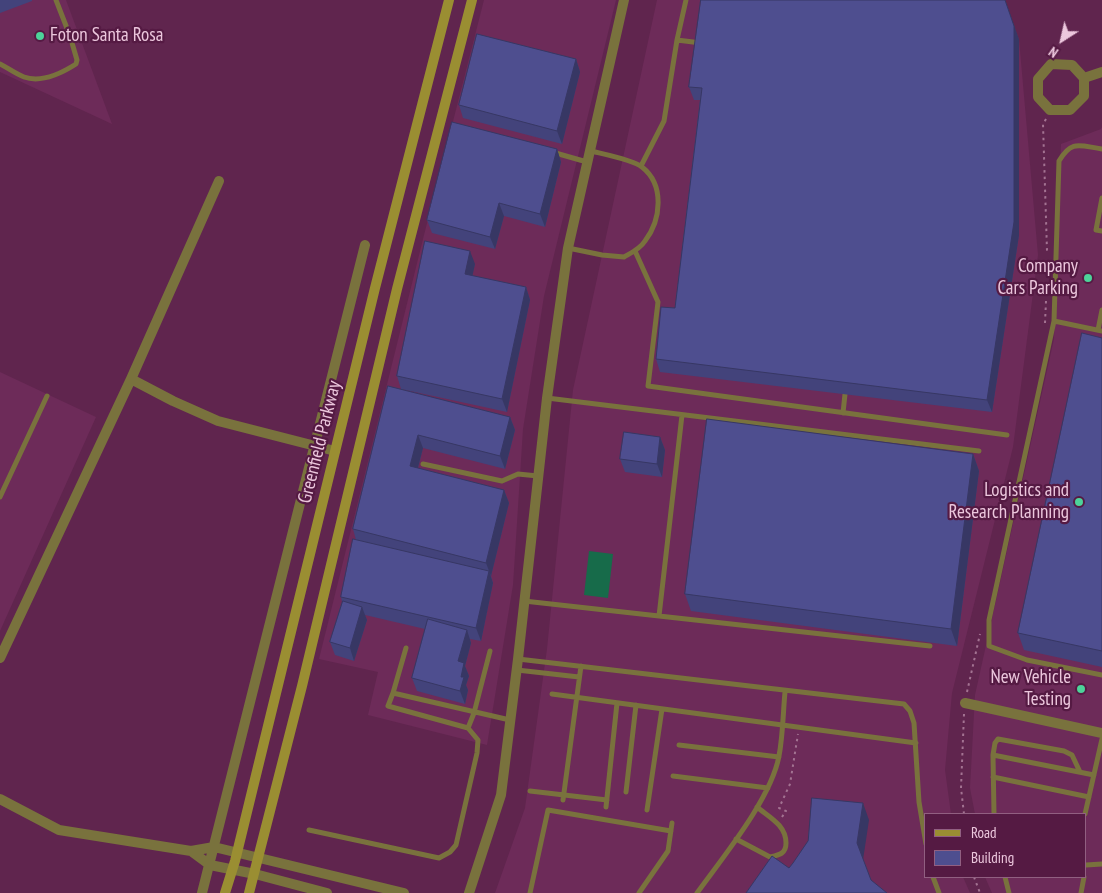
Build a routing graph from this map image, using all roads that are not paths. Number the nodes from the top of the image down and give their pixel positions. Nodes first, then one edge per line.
1 (56, 0) edge
2 (449, 0) edge
3 (472, 0) edge
4 (624, 0) edge
5 (686, 0) edge
6 (677, 40) junction
7 (702, 43) edge
8 (0, 64) edge
9 (1102, 72) edge
10 (1084, 78) junction
11 (1102, 149) edge
12 (590, 151) junction
13 (550, 152) edge
14 (587, 162) junction
15 (641, 166) junction
16 (219, 181) dead end
17 (1102, 198) edge
18 (1102, 231) edge
19 (365, 245) dead end
20 (568, 248) junction
21 (635, 251) junction
22 (1102, 310) edge
23 (1054, 321) junction
24 (1100, 330) edge
25 (131, 379) junction
26 (845, 394) dead end
27 (47, 396) dead end
28 (546, 398) junction
29 (843, 413) junction
30 (682, 415) junction
31 (1007, 435) dead end
32 (314, 446) junction
33 (335, 451) junction
34 (979, 451) dead end
35 (423, 464) dead end
36 (538, 476) junction
37 (0, 497) edge
38 (524, 601) junction
39 (659, 616) junction
40 (930, 646) dead end
41 (406, 648) dead end
42 (490, 651) dead end
43 (0, 658) edge
44 (518, 659) junction
45 (581, 666) junction
46 (517, 670) junction
47 (1102, 674) edge
48 (579, 677) junction
49 (785, 692) junction
50 (393, 693) junction
51 (552, 694) dead end
52 (576, 698) junction
53 (617, 703) junction
54 (965, 703) road end
55 (636, 705) junction
56 (662, 709) junction
57 (474, 713) junction
58 (510, 720) junction
59 (782, 724) junction
60 (468, 728) junction
61 (1102, 733) edge
62 (1102, 739) edge
63 (916, 743) junction
64 (679, 745) dead end
65 (993, 755) junction
66 (779, 757) junction
67 (1080, 772) junction
68 (1094, 775) junction
69 (673, 776) dead end
70 (993, 777) junction
71 (768, 788) junction
72 (530, 791) dead end
73 (626, 792) dead end
74 (563, 797) junction
75 (1089, 797) junction
76 (0, 799) edge
77 (607, 800) junction
78 (606, 807) dead end
79 (756, 807) junction
80 (647, 810) dead end
81 (994, 813) edge
82 (1085, 813) edge
83 (672, 823) dead end
84 (309, 830) dead end
85 (671, 831) junction
86 (924, 832) edge
87 (736, 839) junction
88 (214, 847) junction
89 (191, 851) junction
90 (237, 852) junction
91 (259, 857) junction
92 (1102, 864) edge
93 (210, 865) junction
94 (1087, 866) edge
95 (232, 869) junction
96 (255, 874) junction
97 (933, 878) edge
98 (1005, 878) edge
99 (1084, 878) edge
100 (202, 893) edge
101 (225, 893) edge
102 (249, 893) edge
103 (327, 893) edge
104 (404, 893) edge
105 (469, 893) edge
106 (530, 893) edge
107 (639, 893) edge
108 (697, 893) edge
109 (938, 893) edge
110 (1009, 893) edge
111 (1081, 893) edge

1 - 8 lane
2 - 33 main road, Greenfield Parkway
3 - 91 main road, Greenfield Parkway
4 - 12 street
5 - 6 lane
6 - 7 lane
6 - 15 lane
9 - 10 street
10 - 10 street
11 - 23 lane
12 - 14 street
12 - 15 lane
13 - 14 lane
14 - 20 street
15 - 21 lane
16 - 25 street
17 - 18 lane
19 - 32 street
20 - 21 lane
20 - 28 street
21 - 29 lane
22 - 24 lane
23 - 24 lane
23 - 47 lane
25 - 32 street
25 - 43 street
26 - 29 lane
27 - 37 lane
28 - 30 lane
28 - 36 street
29 - 31 lane
30 - 34 lane
30 - 39 lane
32 - 33 street
32 - 88 street
33 - 90 main road, Greenfield Parkway
35 - 36 lane
36 - 38 street
38 - 39 lane
38 - 44 street
39 - 40 lane
41 - 50 lane
42 - 57 lane
44 - 45 lane
44 - 46 street
45 - 48 lane
45 - 49 lane
46 - 48 lane
46 - 58 street
48 - 52 lane
49 - 59 lane
49 - 63 lane
50 - 57 lane
50 - 60 lane
51 - 52 lane
52 - 53 lane
52 - 74 lane
53 - 55 lane
53 - 77 lane
54 - 61 street
55 - 56 lane
55 - 73 lane
56 - 59 lane
56 - 80 lane
57 - 58 lane
57 - 60 lane
58 - 105 street
59 - 63 lane
59 - 66 lane
60 - 84 lane
62 - 68 lane
63 - 86 lane
64 - 66 lane
65 - 67 lane
65 - 67 lane
65 - 70 lane
66 - 71 lane
67 - 68 lane
68 - 75 lane
69 - 71 lane
70 - 75 lane
70 - 81 lane
71 - 79 lane
72 - 74 lane
74 - 77 lane
75 - 82 lane
76 - 89 street
77 - 78 lane
79 - 87 lane
79 - 87 lane
83 - 85 lane
85 - 106 lane
85 - 107 lane
87 - 108 lane
88 - 89 street
88 - 90 street
88 - 93 street
89 - 93 street
90 - 91 street
90 - 95 main road, Greenfield Parkway
91 - 96 main road, Greenfield Parkway
91 - 104 street
92 - 94 lane
93 - 95 street
93 - 100 street
95 - 96 street
95 - 101 main road, Greenfield Parkway
96 - 102 main road, Greenfield Parkway
96 - 103 street
97 - 109 lane
98 - 110 lane
99 - 111 lane

